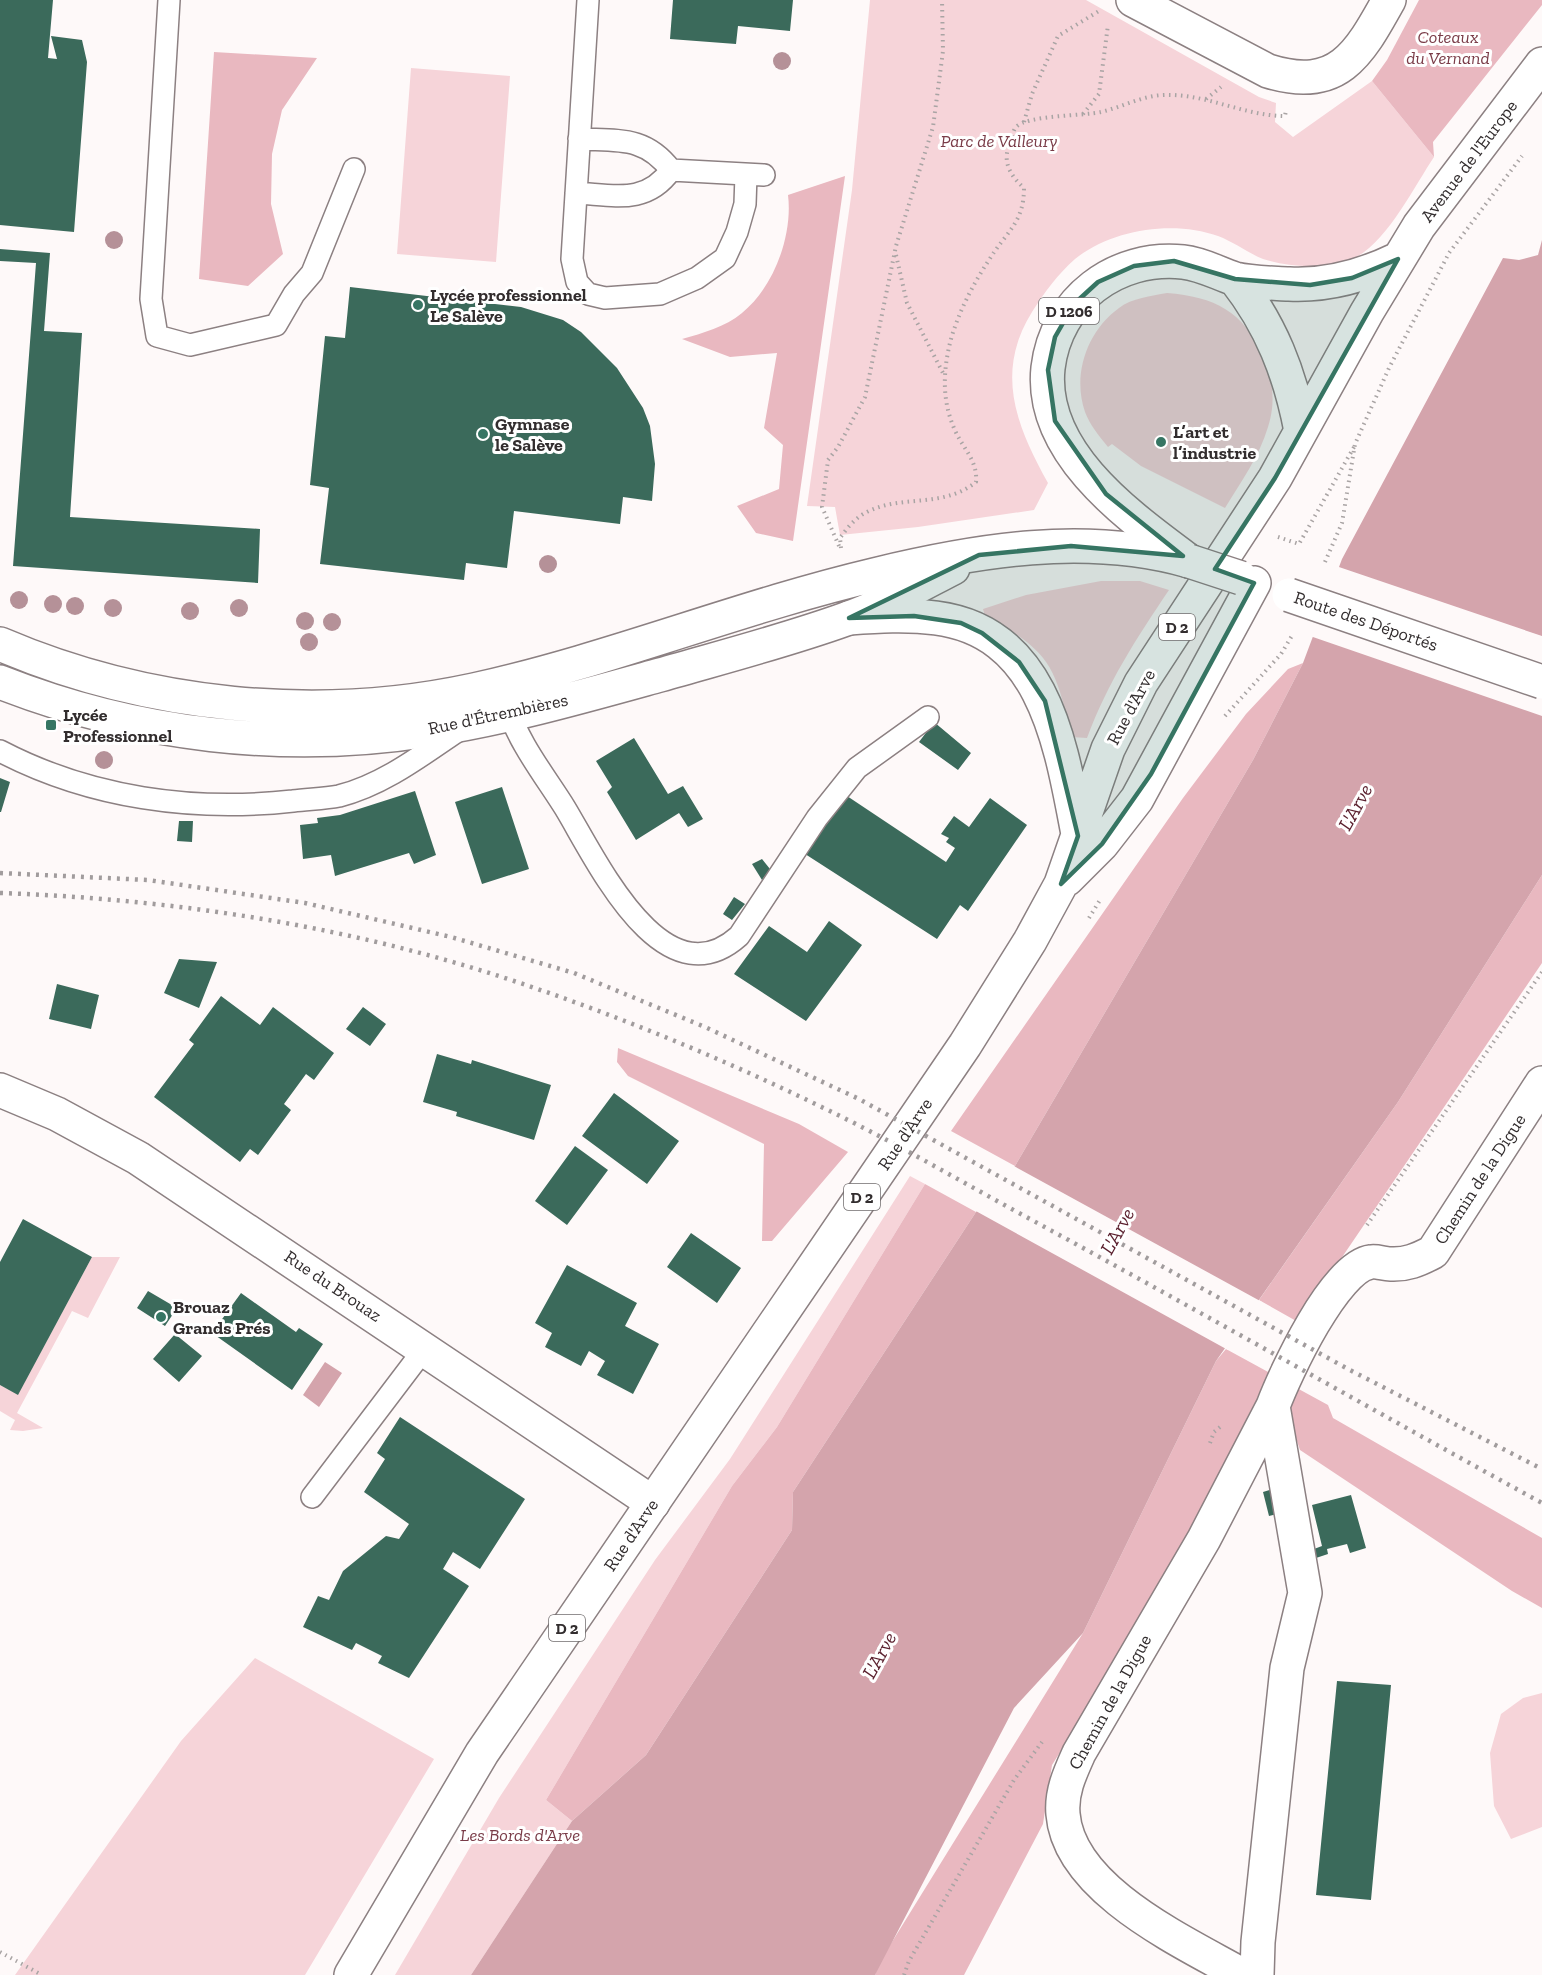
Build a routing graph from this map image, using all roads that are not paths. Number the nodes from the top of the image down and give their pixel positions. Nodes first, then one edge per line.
1 (169, 0) edge
2 (588, 0) edge
3 (1134, 0) edge
4 (1389, 0) edge
5 (1542, 64) edge
6 (579, 138) junction
7 (354, 169) dead end
8 (671, 170) junction
9 (576, 193) junction
10 (1398, 259) junction
11 (1235, 279) junction
12 (1301, 431) junction
13 (979, 555) junction
14 (1189, 561) junction
15 (1247, 580) junction
16 (849, 618) junction
17 (0, 644) edge
18 (0, 682) edge
19 (1542, 682) edge
20 (506, 699) junction
21 (928, 717) dead end
22 (470, 723) junction
23 (0, 751) edge
24 (1078, 836) junction
25 (1061, 884) junction
26 (1542, 1083) edge
27 (0, 1090) edge
28 (425, 1348) junction
29 (1273, 1406) junction
30 (312, 1497) dead end
31 (653, 1503) junction
32 (351, 1975) edge
33 (1242, 1975) edge
34 (1257, 1975) edge

1 - 7 lane
2 - 6 lane
3 - 4 main road
5 - 10 main road, Avenue de l'Europe
6 - 8 lane
6 - 9 lane
8 - 9 lane
8 - 9 lane
10 - 11 main road, D 1206
10 - 12 main road, Rue d'Arve / D 2
11 - 12 main road
11 - 14 main road, D 1206
12 - 24 main road, Rue d'Arve / D 2
13 - 14 main road, Rue d'Étrembières
13 - 16 main road, Rue d'Étrembières
13 - 20 main road, Rue d'Étrembières
14 - 15 main road, Route des Déportés / D 1206, bridge
15 - 19 main road, Route des Déportés / D 1206, bridge
15 - 25 main road
16 - 20 main road, Rue d'Étrembières
16 - 24 main road
17 - 20 main road, Rue d'Étrembières
18 - 22 main road, Rue d'Étrembières
20 - 21 lane
20 - 22 main road, Rue d'Étrembières
22 - 23 lane
24 - 25 main road, Rue d'Arve / D 2
25 - 31 main road, Rue d'Arve / D 2
26 - 29 main road, Chemin de la Digue
27 - 28 main road, Rue du Brouaz
28 - 30 lane
28 - 31 main road, Rue du Brouaz
29 - 33 main road, Chemin de la Digue
29 - 34 main road
31 - 32 main road, Rue d'Arve / D 2

